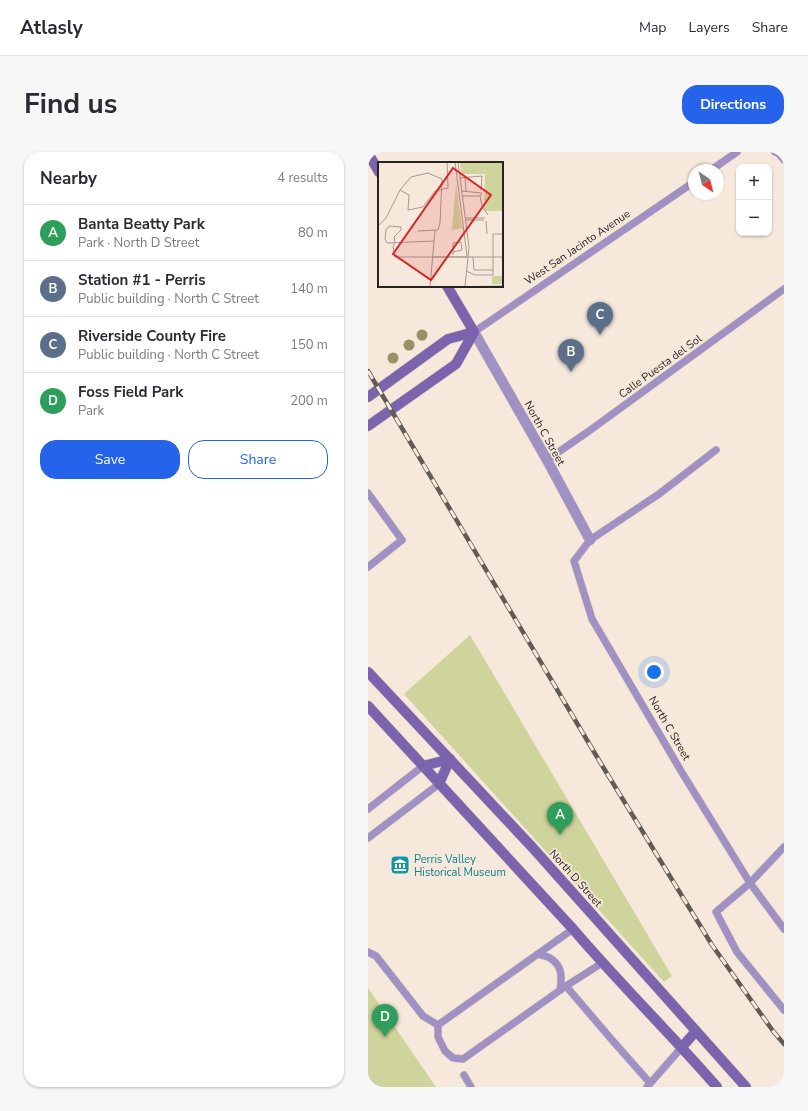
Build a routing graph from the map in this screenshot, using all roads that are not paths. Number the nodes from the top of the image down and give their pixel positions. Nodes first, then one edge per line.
1 (737, 152) edge
2 (775, 152) edge
3 (368, 153) edge
4 (784, 160) edge
5 (720, 164) edge
6 (378, 170) edge
7 (688, 186) edge
8 (448, 287) edge
9 (784, 289) edge
10 (474, 332) junction
11 (368, 397) edge
12 (368, 426) edge
13 (716, 450) dead end
14 (548, 460) junction
15 (368, 493) edge
16 (590, 540) junction
17 (368, 567) edge
18 (368, 672) edge
19 (368, 706) edge
20 (450, 759) junction
21 (423, 766) junction
22 (439, 784) junction
23 (368, 809) edge
24 (368, 838) edge
25 (784, 847) edge
26 (750, 883) junction
27 (572, 929) junction
28 (784, 929) edge
29 (368, 952) edge
30 (538, 954) junction
31 (602, 963) junction
32 (566, 986) junction
33 (560, 990) junction
34 (784, 1010) edge
35 (438, 1024) junction
36 (696, 1031) junction
37 (682, 1047) junction
38 (464, 1075) dead end
39 (648, 1085) edge
40 (471, 1087) edge
41 (717, 1087) edge
42 (746, 1087) edge

1 - 5 lane
2 - 4 lane
3 - 6 main road
7 - 10 lane, West San Jacinto Avenue
8 - 10 main road
9 - 14 lane, Calle Puesta del Sol
10 - 11 main road, West San Jacinto Avenue
10 - 12 main road, West San Jacinto Avenue
10 - 14 street, North C Street
13 - 16 lane
14 - 16 street, North C Street
15 - 17 lane
16 - 26 lane, North C Street
18 - 20 main road, North D Street
19 - 21 main road
20 - 21 main road
20 - 22 main road
20 - 36 main road, North D Street
21 - 22 main road
21 - 23 lane
22 - 24 lane
22 - 27 main road
25 - 26 lane
26 - 28 lane
26 - 34 lane
27 - 30 lane
27 - 31 main road
29 - 35 lane
30 - 33 lane
30 - 35 lane
31 - 32 lane
31 - 37 main road
32 - 33 lane
32 - 39 lane
33 - 35 lane
36 - 37 main road
36 - 42 main road, North D Street
37 - 39 lane
37 - 41 main road
38 - 40 lane

